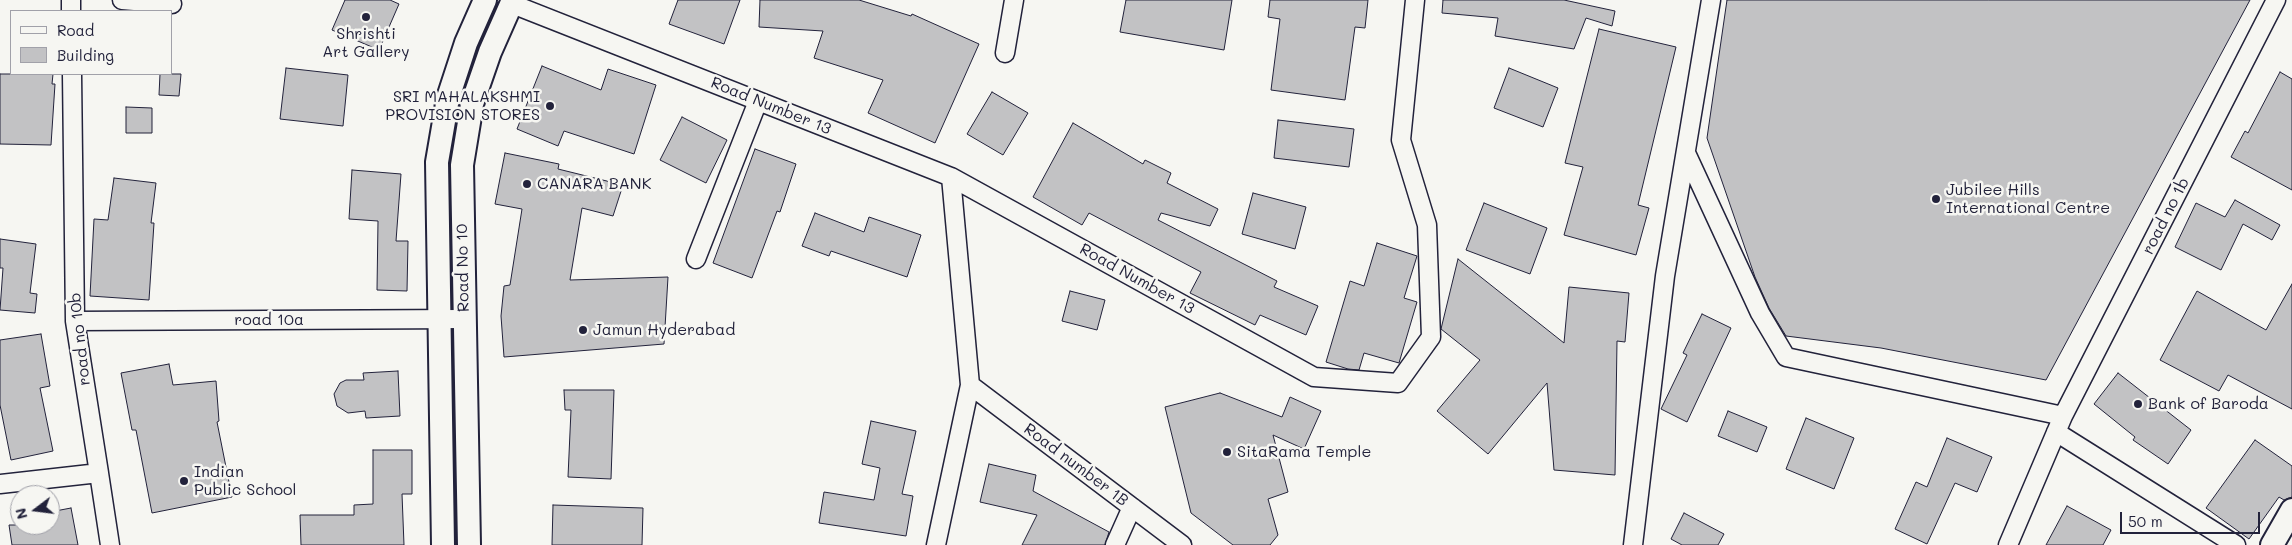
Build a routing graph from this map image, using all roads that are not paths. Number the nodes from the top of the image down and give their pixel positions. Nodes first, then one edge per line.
1 (122, 0) edge
2 (485, 0) edge
3 (1014, 0) edge
4 (1415, 0) edge
5 (1711, 0) edge
6 (2276, 0) edge
7 (513, 2) edge
8 (172, 4) dead end
9 (1005, 53) dead end
10 (72, 75) edge
11 (758, 101) junction
12 (1686, 153) junction
13 (951, 177) junction
14 (696, 259) dead end
15 (438, 319) junction
16 (463, 319) junction
17 (75, 322) junction
18 (970, 385) junction
19 (2060, 424) junction
20 (98, 473) junction
21 (0, 484) edge
22 (1132, 508) junction
23 (2288, 517) edge
24 (110, 545) edge
25 (444, 545) edge
26 (469, 545) edge
27 (936, 545) edge
28 (1115, 545) edge
29 (1182, 545) edge
30 (1633, 545) edge
31 (2008, 545) edge
32 (2236, 545) edge
33 (2272, 545) edge
34 (2290, 545) edge

1 - 8 street
2 - 15 main road, Road No 10
3 - 9 street
4 - 13 street, Road Number 13
5 - 12 street
6 - 19 street, road no 1b
7 - 11 street, Road Number 13
7 - 16 main road, Road No 10
10 - 17 street, road no 10b
11 - 13 street, Road Number 13
11 - 14 street
12 - 19 street
12 - 30 street
13 - 18 street
15 - 16 street, road 10a
15 - 17 street, road 10a
15 - 25 main road, Road No 10
16 - 26 main road, Road No 10
17 - 20 street, road no 10b
18 - 22 street, Road number 1B
18 - 27 street
19 - 31 street
19 - 32 street
20 - 21 street
20 - 24 street, road no 10b
22 - 28 street
22 - 29 street, Road number 1B
23 - 33 main road
23 - 34 main road

